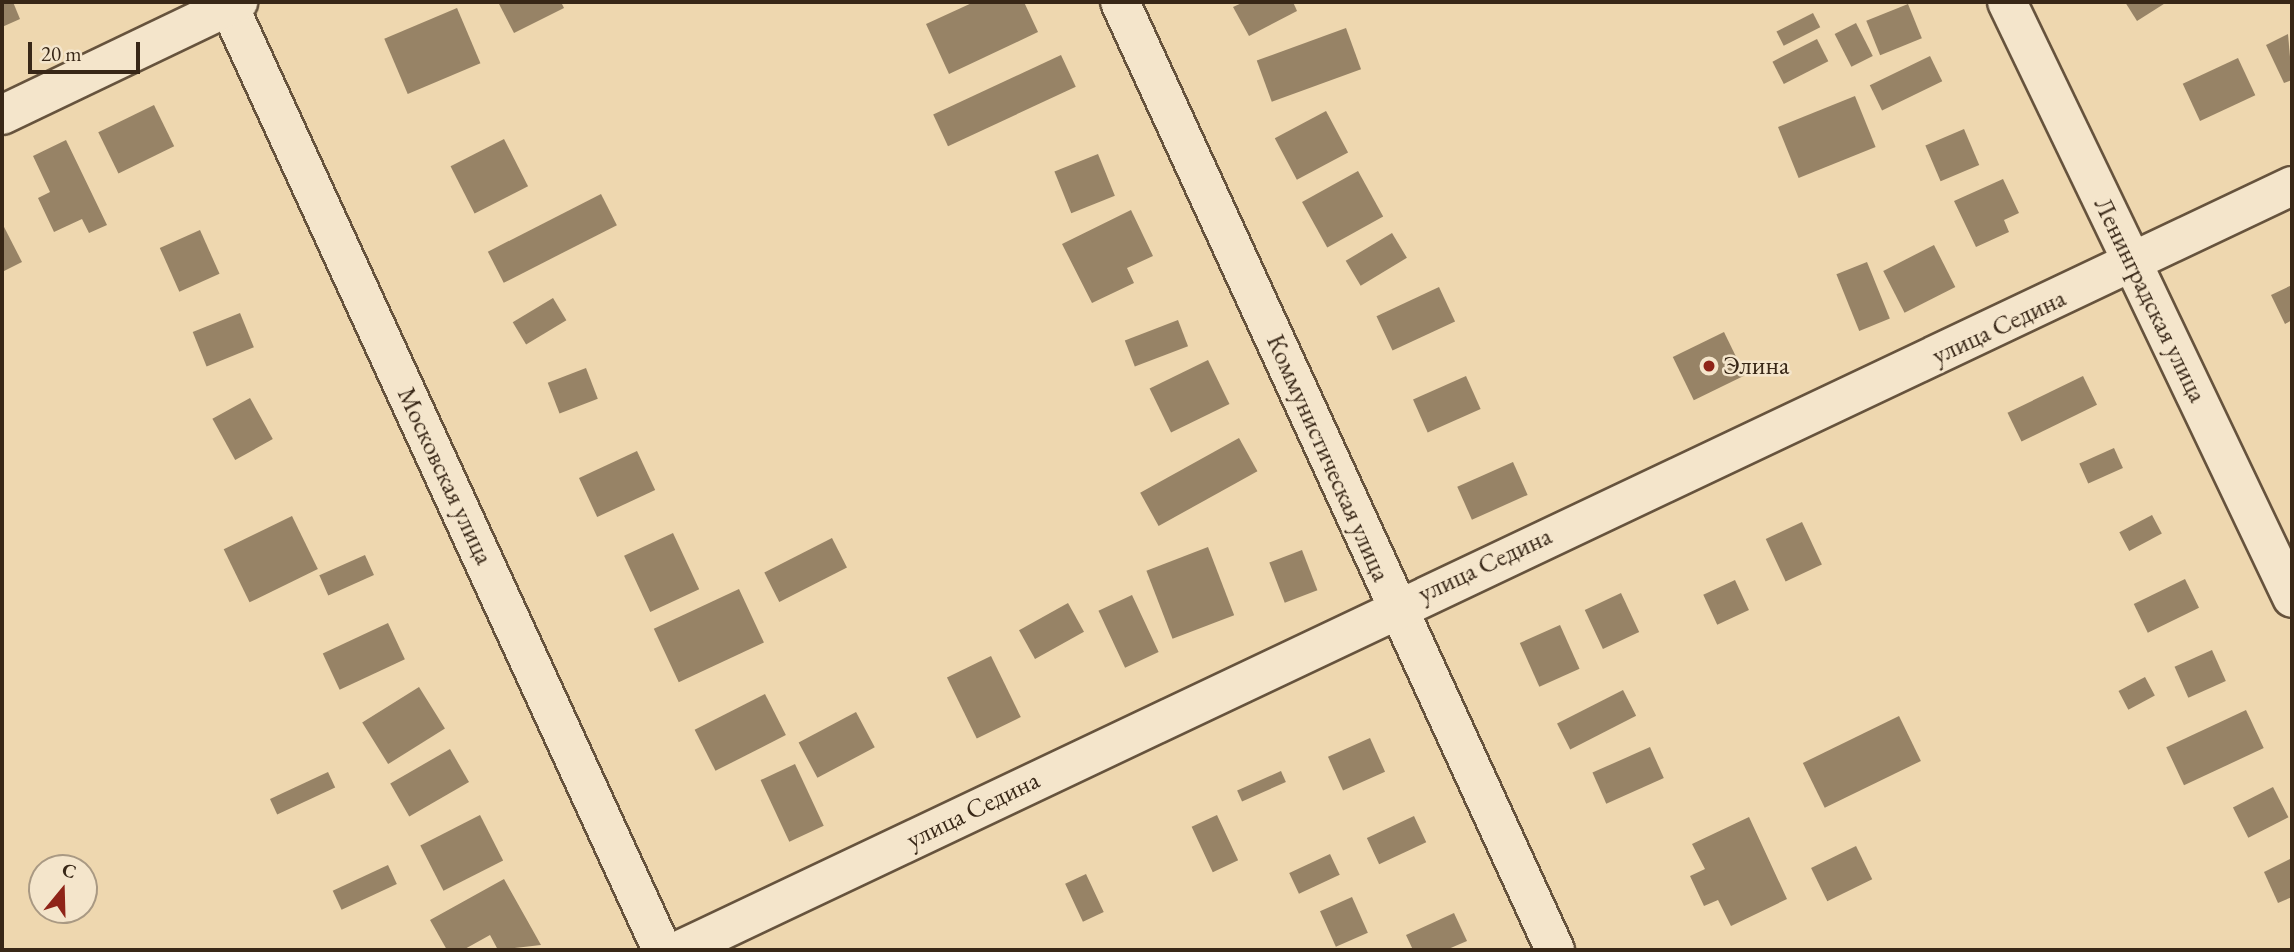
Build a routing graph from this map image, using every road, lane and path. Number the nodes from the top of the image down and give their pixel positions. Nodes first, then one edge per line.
1 (1120, 2) edge
2 (2007, 2) edge
3 (231, 3) edge
4 (2, 115) edge
5 (2292, 186) edge
6 (2133, 264) junction
7 (2292, 598) edge
8 (1396, 607) junction
9 (662, 950) edge
10 (680, 950) edge
11 (1555, 950) edge

1 - 8 street, Коммунистическая улица
2 - 6 street, Ленинградская улица
3 - 4 street
3 - 9 street, Московская улица
5 - 6 street, улица Седина
6 - 7 street, Ленинградская улица
6 - 8 street, улица Седина
8 - 10 street, улица Седина
8 - 11 street, Коммунистическая улица

